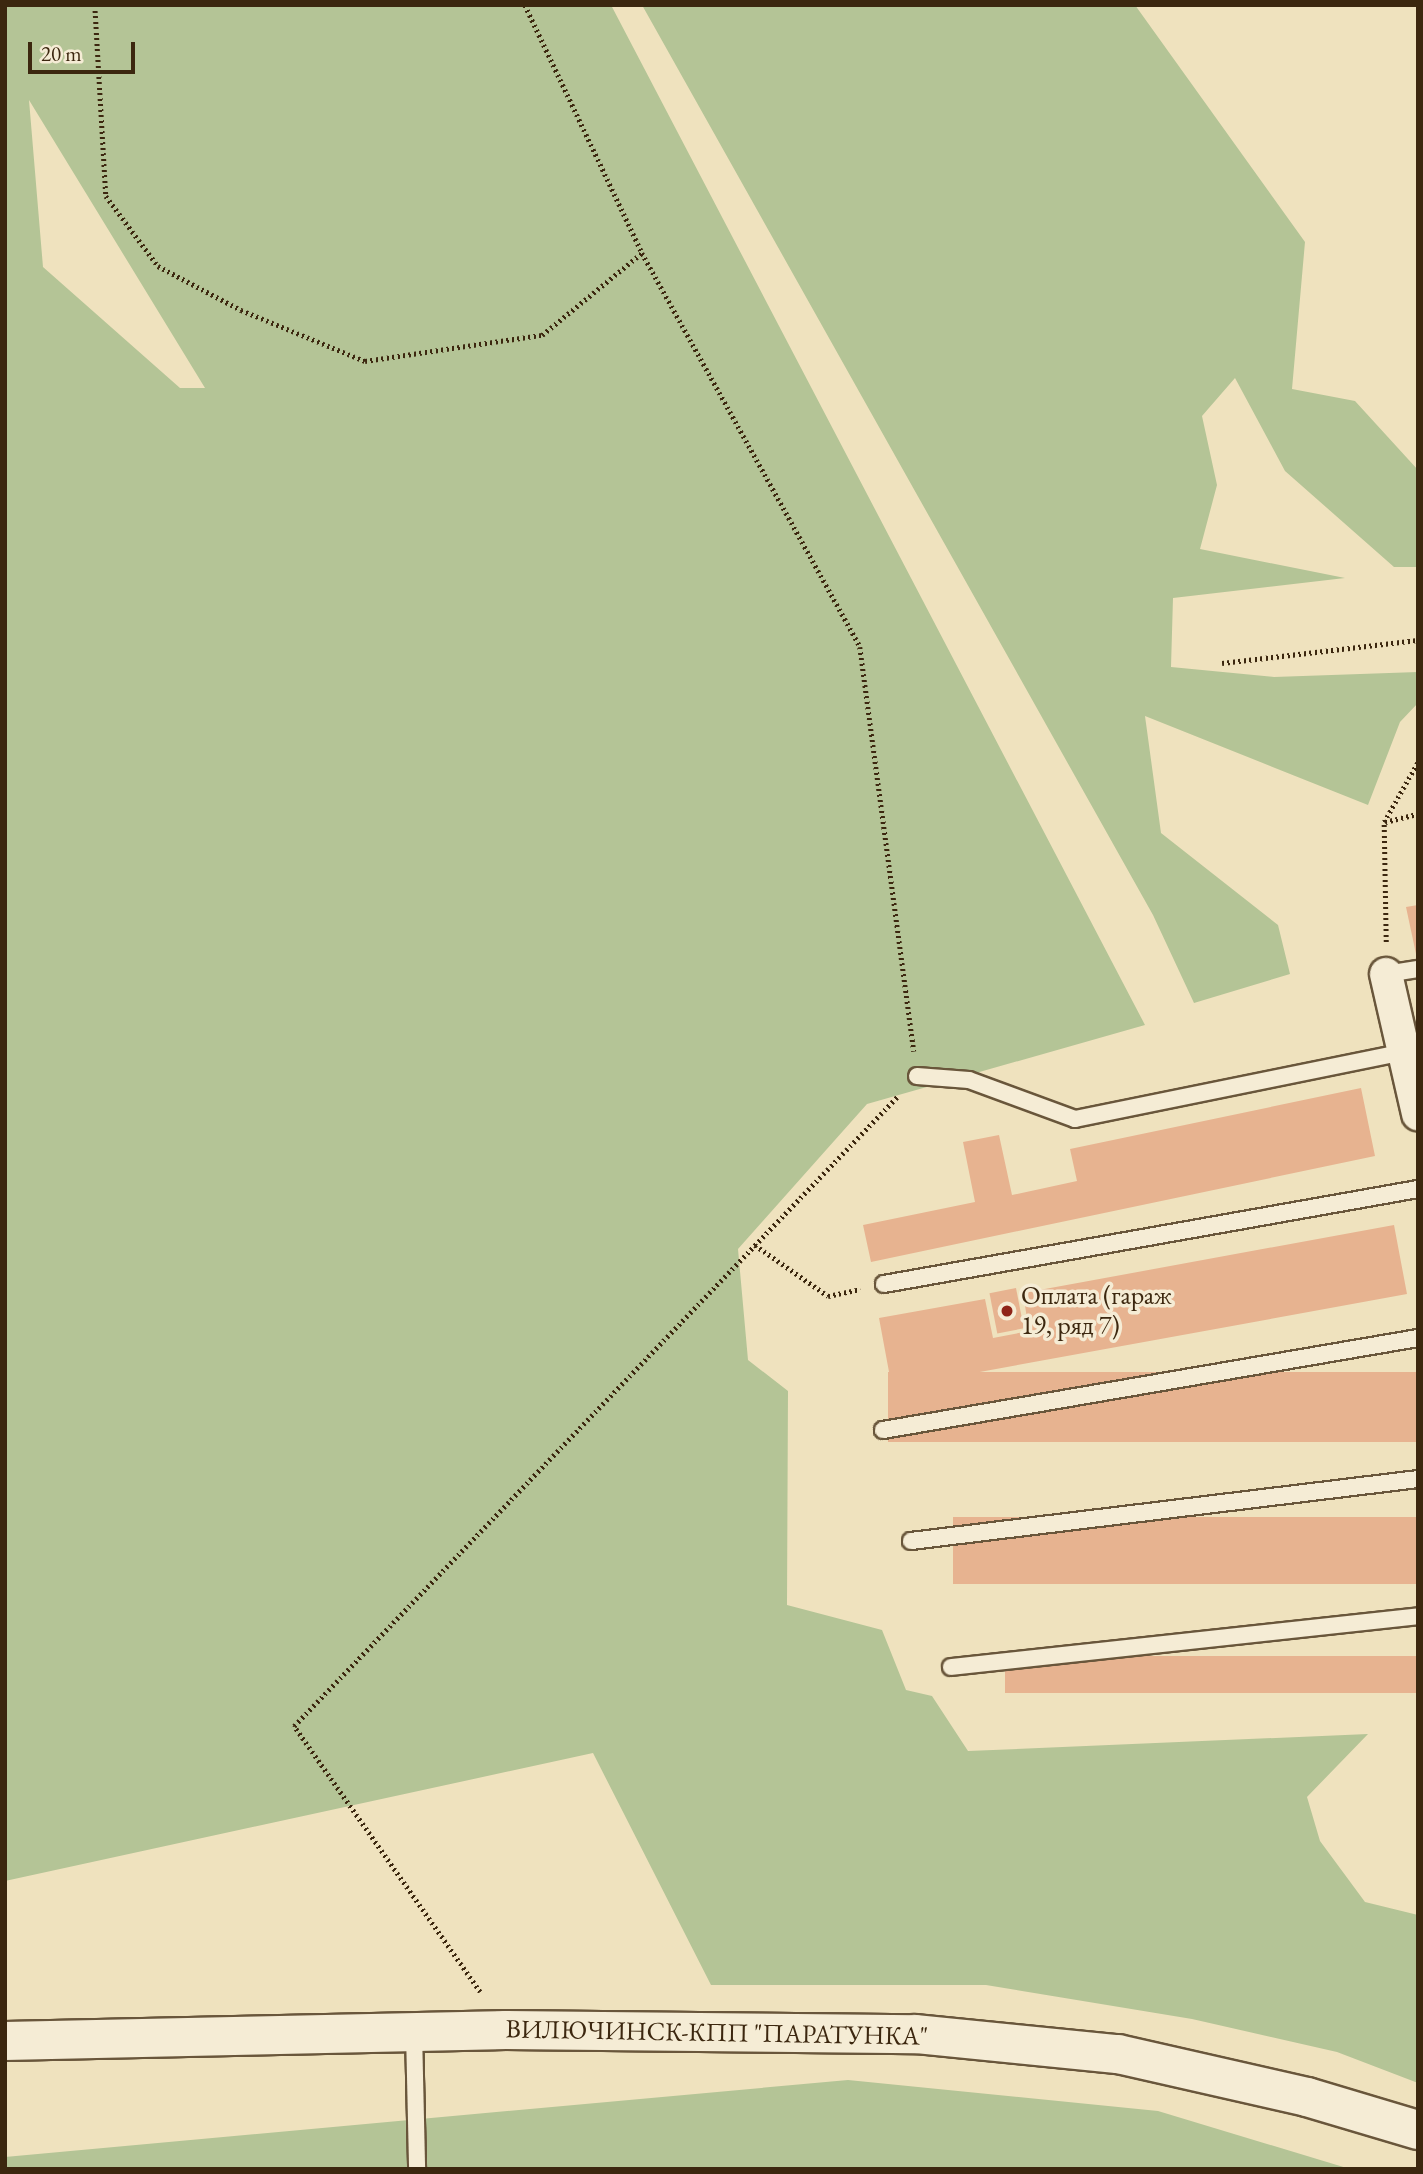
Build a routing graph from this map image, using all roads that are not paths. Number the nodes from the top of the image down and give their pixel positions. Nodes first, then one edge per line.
1 (1418, 969) edge
2 (1386, 974) joint
3 (1404, 1052) junction
4 (917, 1076) road end
5 (1418, 1114) edge
6 (1418, 1189) edge
7 (884, 1284) road end
8 (1418, 1338) edge
9 (883, 1430) dead end
10 (1418, 1479) edge
11 (911, 1541) dead end
12 (1418, 1616) edge
13 (951, 1667) dead end
14 (414, 2032) junction
15 (5, 2042) edge
16 (1418, 2130) edge
17 (417, 2169) edge

1 - 2 lane
2 - 3 street
3 - 4 lane
3 - 5 street
6 - 7 lane
8 - 9 lane
10 - 11 lane
12 - 13 lane
14 - 15 main road, ВИЛЮЧИНСК-КПП "ПАРАТУНКА"
14 - 16 main road, ВИЛЮЧИНСК-КПП "ПАРАТУНКА"
14 - 17 lane

